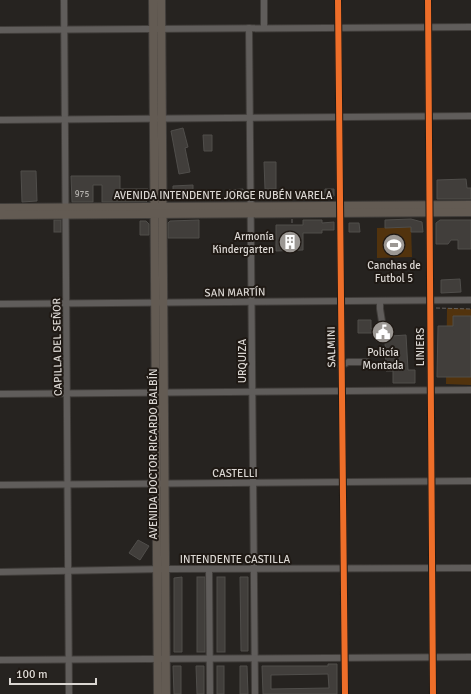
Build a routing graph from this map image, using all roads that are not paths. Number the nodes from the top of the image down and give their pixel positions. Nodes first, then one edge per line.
1 (64, 0) edge
2 (153, 0) edge
3 (161, 0) edge
4 (264, 0) edge
5 (338, 0) edge
6 (428, 0) edge
7 (428, 27) junction
8 (471, 27) edge
9 (249, 28) junction
10 (264, 28) junction
11 (338, 28) junction
12 (65, 29) junction
13 (157, 29) junction
14 (0, 30) edge
15 (429, 116) junction
16 (471, 116) edge
17 (339, 117) junction
18 (250, 118) junction
19 (65, 119) junction
20 (158, 119) junction
21 (0, 120) edge
22 (471, 205) edge
23 (0, 208) edge
24 (340, 209) junction
25 (430, 209) junction
26 (251, 210) junction
27 (159, 211) junction
28 (66, 212) junction
29 (471, 212) edge
30 (0, 215) edge
31 (471, 300) edge
32 (341, 301) junction
33 (380, 301) junction
34 (431, 301) junction
35 (251, 302) junction
36 (159, 303) junction
37 (0, 304) edge
38 (66, 304) junction
39 (383, 328) dead end
40 (367, 362) dead end
41 (341, 366) junction
42 (471, 390) edge
43 (430, 391) junction
44 (252, 392) junction
45 (342, 392) junction
46 (155, 393) junction
47 (164, 393) junction
48 (0, 394) edge
49 (67, 394) junction
50 (471, 481) edge
51 (343, 482) junction
52 (431, 482) junction
53 (253, 483) junction
54 (68, 484) junction
55 (160, 484) junction
56 (0, 485) edge
57 (343, 568) junction
58 (432, 568) junction
59 (471, 568) edge
60 (209, 569) junction
61 (254, 569) junction
62 (161, 570) junction
63 (68, 571) junction
64 (0, 572) edge
65 (471, 657) edge
66 (344, 658) junction
67 (433, 658) junction
68 (162, 659) junction
69 (210, 659) junction
70 (255, 659) junction
71 (0, 660) edge
72 (69, 660) junction
73 (69, 694) edge
74 (158, 694) edge
75 (166, 694) edge
76 (210, 694) edge
77 (255, 694) edge
78 (345, 694) edge
79 (433, 694) edge

1 - 12 street, CAPILLA DEL SEÑOR
2 - 13 main road
3 - 13 main road
4 - 10 street
5 - 11 street, SALMINI
6 - 7 street, LINIERS
7 - 8 street
7 - 11 street
7 - 15 street, LINIERS
9 - 10 street
9 - 13 street
9 - 18 street, URQUIZA
10 - 11 street
11 - 17 street, SALMINI
12 - 13 street
12 - 14 street
12 - 19 street, CAPILLA DEL SEÑOR
13 - 20 main road, AVENIDA DOCTOR RICARDO BALBÍN
15 - 16 street
15 - 17 street
15 - 25 street, LINIERS
17 - 18 street
17 - 24 street, SALMINI
18 - 20 street
18 - 26 street, URQUIZA
19 - 20 street
19 - 21 street
19 - 28 street, CAPILLA DEL SEÑOR
20 - 27 main road, AVENIDA DOCTOR RICARDO BALBÍN
22 - 25 main road, AVENIDA INTENDENTE JORGE RUBÉN VARELA
23 - 28 main road, AVENIDA INTENDENTE JORGE RUBÉN VARELA
24 - 25 main road, AVENIDA INTENDENTE JORGE RUBÉN VARELA
24 - 26 main road, AVENIDA INTENDENTE JORGE RUBÉN VARELA
24 - 32 street, SALMINI
25 - 29 main road, AVENIDA INTENDENTE JORGE RUBÉN VARELA
25 - 34 street, LINIERS
26 - 27 main road, AVENIDA INTENDENTE JORGE RUBÉN VARELA
26 - 35 street, URQUIZA
27 - 28 main road, AVENIDA INTENDENTE JORGE RUBÉN VARELA
27 - 36 main road, AVENIDA DOCTOR RICARDO BALBÍN
28 - 30 main road, AVENIDA INTENDENTE JORGE RUBÉN VARELA
28 - 38 street, CAPILLA DEL SEÑOR
31 - 34 street, SAN MARTÍN
32 - 33 street, SAN MARTÍN
32 - 35 street, SAN MARTÍN
32 - 41 street, SALMINI
33 - 34 street, SAN MARTÍN
33 - 39 street
34 - 43 street, LINIERS
35 - 36 street, SAN MARTÍN
35 - 44 street, URQUIZA
36 - 38 street, SAN MARTÍN
36 - 46 main road, AVENIDA DOCTOR RICARDO BALBÍN
36 - 47 main road, AVENIDA DOCTOR RICARDO BALBÍN
37 - 38 street, SAN MARTÍN
38 - 49 street, CAPILLA DEL SEÑOR
40 - 41 street
41 - 45 street, SALMINI
42 - 43 street
43 - 45 street
43 - 52 street, LINIERS
44 - 45 street
44 - 47 street
44 - 53 street, URQUIZA
45 - 51 street, SALMINI
46 - 47 street
46 - 49 street
46 - 55 main road, AVENIDA DOCTOR RICARDO BALBÍN
47 - 55 main road, AVENIDA DOCTOR RICARDO BALBÍN
48 - 49 street
49 - 54 street, CAPILLA DEL SEÑOR
50 - 52 street, CASTELLI
51 - 52 street, CASTELLI
51 - 53 street, CASTELLI
51 - 57 street, SALMINI
52 - 58 street, LINIERS
53 - 55 street, CASTELLI
53 - 61 street, URQUIZA
54 - 55 street, CASTELLI
54 - 56 street, CASTELLI
54 - 63 street, CAPILLA DEL SEÑOR
55 - 62 main road, AVENIDA DOCTOR RICARDO BALBÍN
57 - 58 street, INTENDENTE CASTILLA
57 - 61 street, INTENDENTE CASTILLA
57 - 66 street, SALMINI
58 - 59 street, INTENDENTE CASTILLA
58 - 67 street, LINIERS
60 - 61 street, INTENDENTE CASTILLA
60 - 62 street, INTENDENTE CASTILLA
60 - 69 street
61 - 70 street, URQUIZA
62 - 63 street, INTENDENTE CASTILLA
62 - 68 main road, AVENIDA DOCTOR RICARDO BALBÍN
63 - 64 street, INTENDENTE CASTILLA
63 - 72 street, CAPILLA DEL SEÑOR
65 - 67 street
66 - 67 street
66 - 70 street
66 - 78 street, SALMINI
67 - 79 street, LINIERS
68 - 69 street
68 - 72 street
68 - 74 main road, AVENIDA DOCTOR RICARDO BALBÍN
68 - 75 main road, AVENIDA DOCTOR RICARDO BALBÍN
69 - 70 street
69 - 76 street
70 - 77 street, URQUIZA
71 - 72 street
72 - 73 street, CAPILLA DEL SEÑOR

